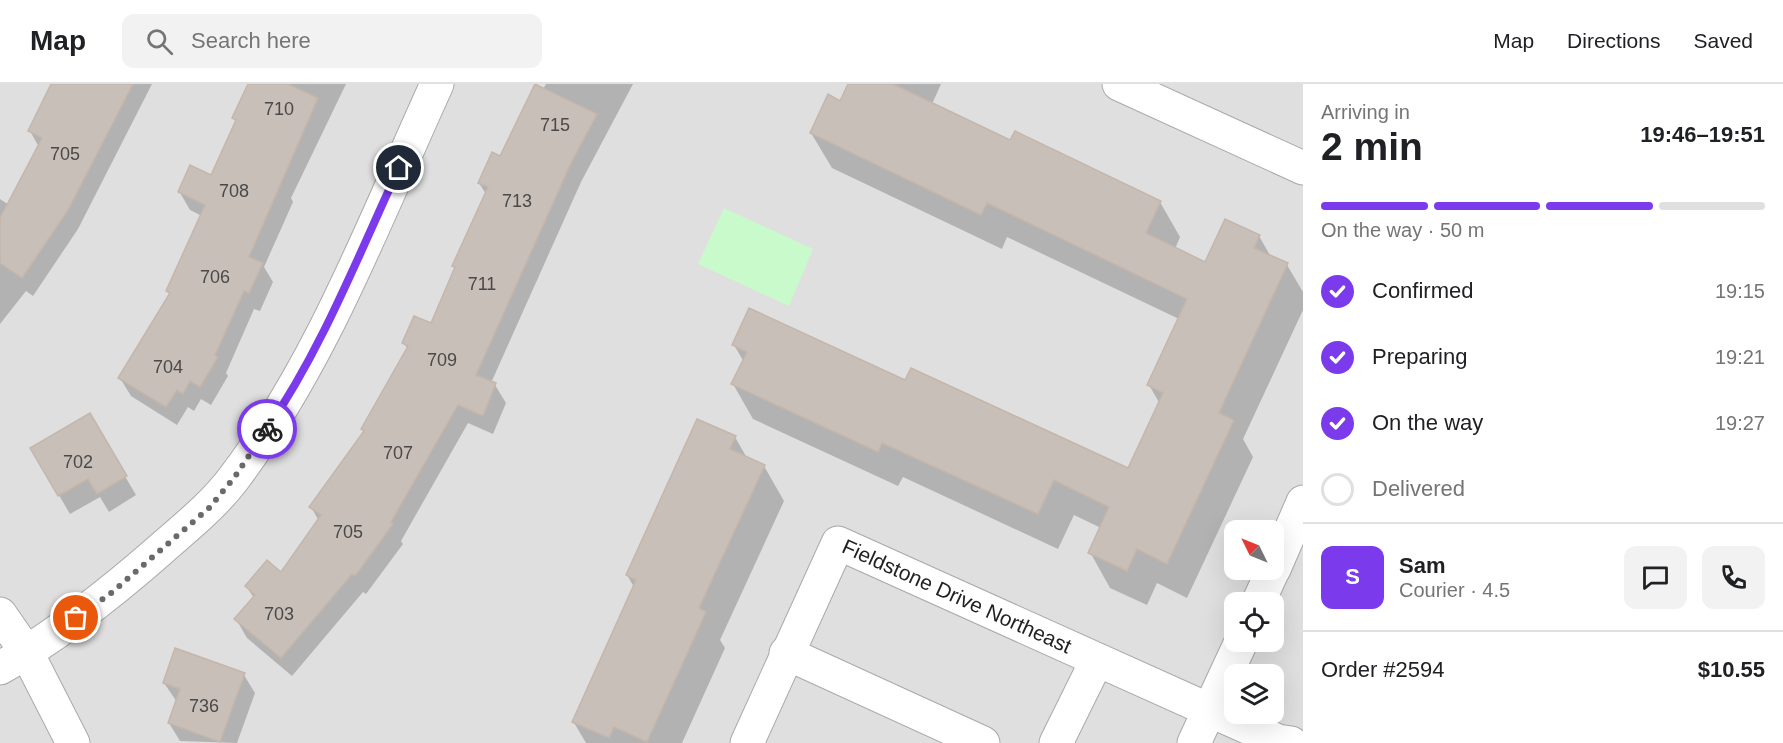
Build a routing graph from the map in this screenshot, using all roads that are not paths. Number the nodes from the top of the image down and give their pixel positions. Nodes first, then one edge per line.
1 (437, 84) edge
2 (1119, 84) edge
3 (1303, 168) edge
4 (1303, 502) edge
5 (1284, 544) edge
6 (0, 614) edge
7 (1237, 652) edge
8 (786, 653) junction
9 (1097, 660) junction
10 (13, 661) edge
11 (1211, 710) junction
12 (73, 743) edge
13 (747, 743) edge
14 (983, 743) edge
15 (1056, 743) edge
16 (1194, 743) edge
17 (1291, 743) edge

1 - 10 street
2 - 3 street
4 - 5 street
6 - 10 street
7 - 11 street
8 - 9 street, Fieldstone Drive Northeast
8 - 13 street, Fieldstone Drive Northeast
8 - 14 street
9 - 11 street, Fieldstone Drive Northeast
9 - 15 street
10 - 12 street
11 - 16 street
11 - 17 street, Fieldstone Drive Northeast

